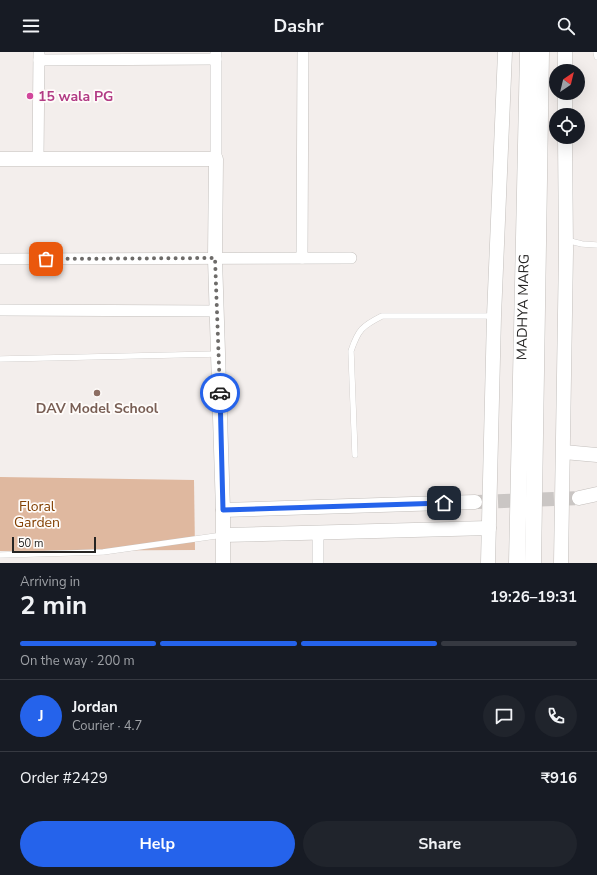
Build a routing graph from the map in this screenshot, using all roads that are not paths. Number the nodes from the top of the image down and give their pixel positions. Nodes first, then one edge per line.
1 (303, 52) edge
2 (505, 52) edge
3 (528, 52) edge
4 (541, 52) edge
5 (565, 52) edge
6 (596, 52) edge
7 (216, 55) edge
8 (39, 56) edge
9 (127, 56) edge
10 (597, 56) edge
11 (565, 64) edge
12 (565, 144) edge
13 (0, 159) edge
14 (38, 159) junction
15 (216, 159) junction
16 (566, 240) junction
17 (597, 245) edge
18 (215, 258) junction
19 (302, 258) junction
20 (351, 258) dead end
21 (0, 259) edge
22 (0, 310) edge
23 (217, 310) junction
24 (494, 316) junction
25 (218, 354) junction
26 (0, 359) edge
27 (564, 452) junction
28 (355, 454) dead end
29 (597, 454) edge
30 (597, 494) edge
31 (578, 498) tunnel mouth
32 (475, 502) tunnel mouth
33 (223, 510) junction
34 (489, 528) junction
35 (318, 532) junction
36 (223, 535) junction
37 (0, 555) edge
38 (223, 563) edge
39 (318, 563) edge
40 (488, 563) edge
41 (517, 563) edge
42 (533, 563) edge
43 (561, 563) edge

1 - 19 street
2 - 24 street
3 - 41 main road, MADHYA MARG
4 - 42 main road, MADHYA MARG
5 - 11 street
6 - 10 lane
7 - 9 street
7 - 15 street
8 - 9 street
8 - 14 street
12 - 16 street
13 - 14 street
14 - 15 street
15 - 18 street
16 - 17 lane
16 - 27 street
18 - 19 street
18 - 21 street
18 - 23 street
19 - 20 street
22 - 23 street
23 - 25 street
24 - 28 lane
24 - 34 street
25 - 26 lane
25 - 33 street
27 - 29 street
27 - 43 street
30 - 31 street
32 - 33 street
33 - 36 street
34 - 35 street
34 - 40 street
35 - 36 street
35 - 39 street
36 - 37 lane
36 - 38 street

